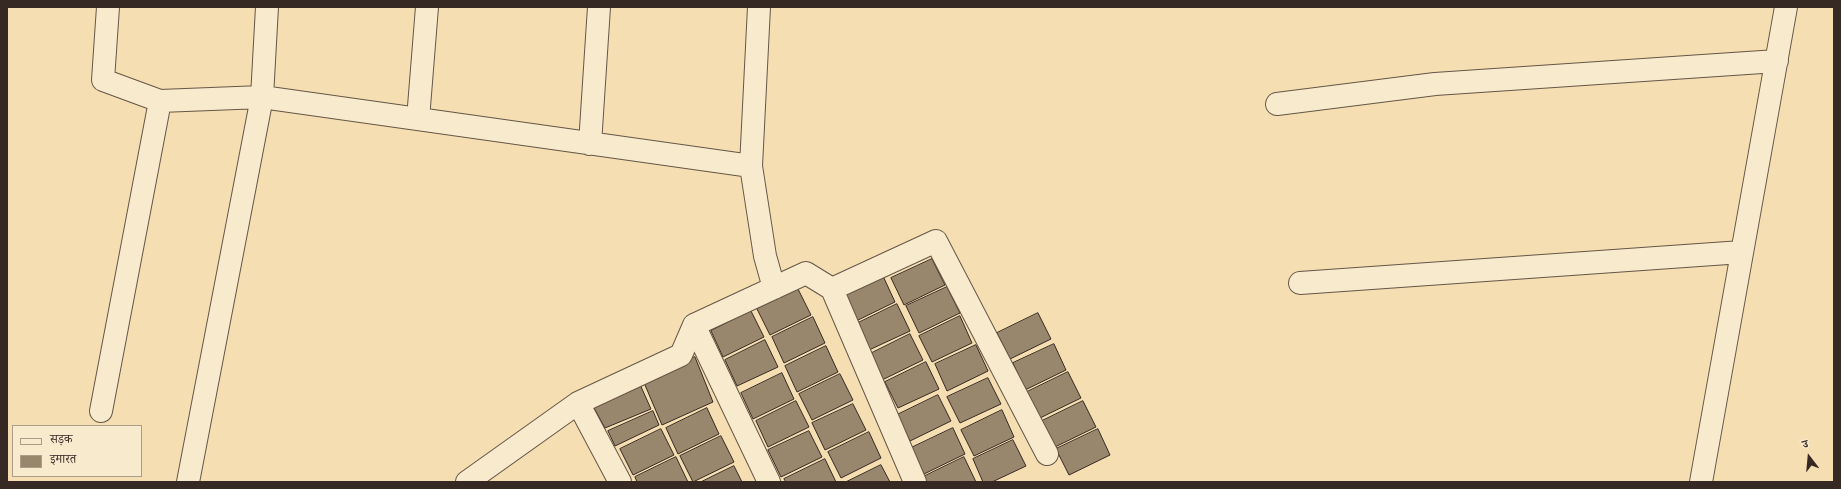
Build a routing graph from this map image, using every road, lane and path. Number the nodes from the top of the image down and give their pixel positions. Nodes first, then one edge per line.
1 (108, 7) edge
2 (266, 7) edge
3 (427, 7) edge
4 (599, 7) edge
5 (759, 7) edge
6 (1786, 7) edge
7 (1777, 61) junction
8 (262, 97) junction
9 (160, 101) junction
10 (1277, 104) dead end
11 (418, 119) junction
12 (590, 144) junction
13 (751, 166) junction
14 (1742, 252) junction
15 (1300, 283) dead end
16 (774, 288) junction
17 (832, 289) junction
18 (694, 324) junction
19 (578, 403) junction
20 (101, 411) dead end
21 (1047, 454) dead end
22 (188, 482) edge
23 (467, 482) edge
24 (620, 482) edge
25 (769, 482) edge
26 (915, 482) edge
27 (1701, 482) edge

1 - 9 street
2 - 8 street
3 - 11 street
4 - 12 street
5 - 13 street
6 - 7 street
7 - 10 street
7 - 14 street
8 - 9 street
8 - 11 street
8 - 22 street
9 - 20 street
11 - 12 street
12 - 13 street
13 - 16 street
14 - 15 street
14 - 27 street
16 - 17 street
16 - 18 street
17 - 21 street
17 - 26 street
18 - 19 street
18 - 25 street
19 - 23 street
19 - 24 street

